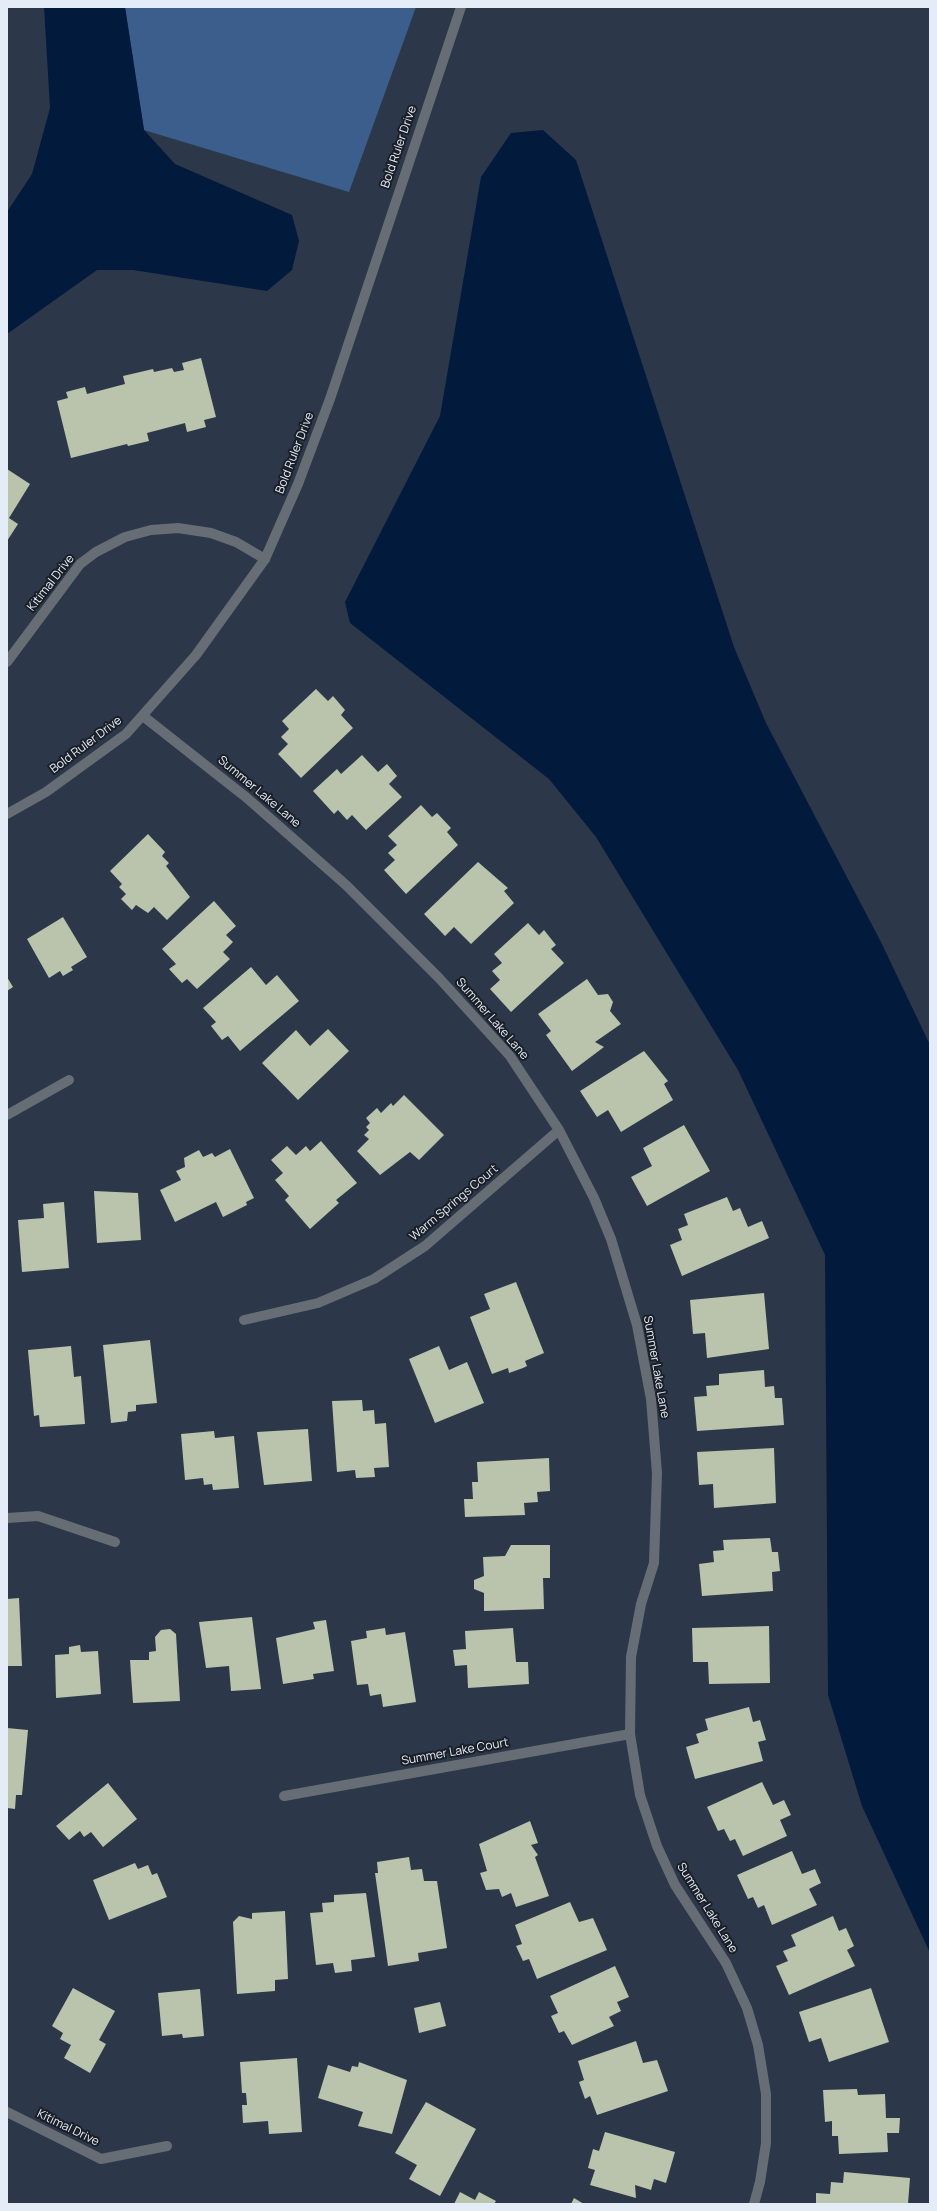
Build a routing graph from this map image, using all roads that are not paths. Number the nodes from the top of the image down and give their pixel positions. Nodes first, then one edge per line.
1 (461, 7) edge
2 (265, 559) junction
3 (7, 662) edge
4 (143, 716) junction
5 (7, 814) edge
6 (69, 1080) dead end
7 (7, 1115) edge
8 (559, 1130) junction
9 (244, 1320) dead end
10 (7, 1518) edge
11 (115, 1542) dead end
12 (630, 1734) junction
13 (284, 1796) dead end
14 (7, 2112) edge
15 (167, 2146) dead end
16 (754, 2204) edge

1 - 2 street, Bold Ruler Drive
2 - 3 street, Kitimal Drive
2 - 4 street, Bold Ruler Drive
4 - 5 street, Bold Ruler Drive
4 - 8 street, Summer Lake Lane
6 - 7 street
8 - 9 street, Warm Springs Court
8 - 12 street, Summer Lake Lane
10 - 11 street
12 - 13 street, Summer Lake Court
12 - 16 street, Summer Lake Lane
14 - 15 street, Kitimal Drive

